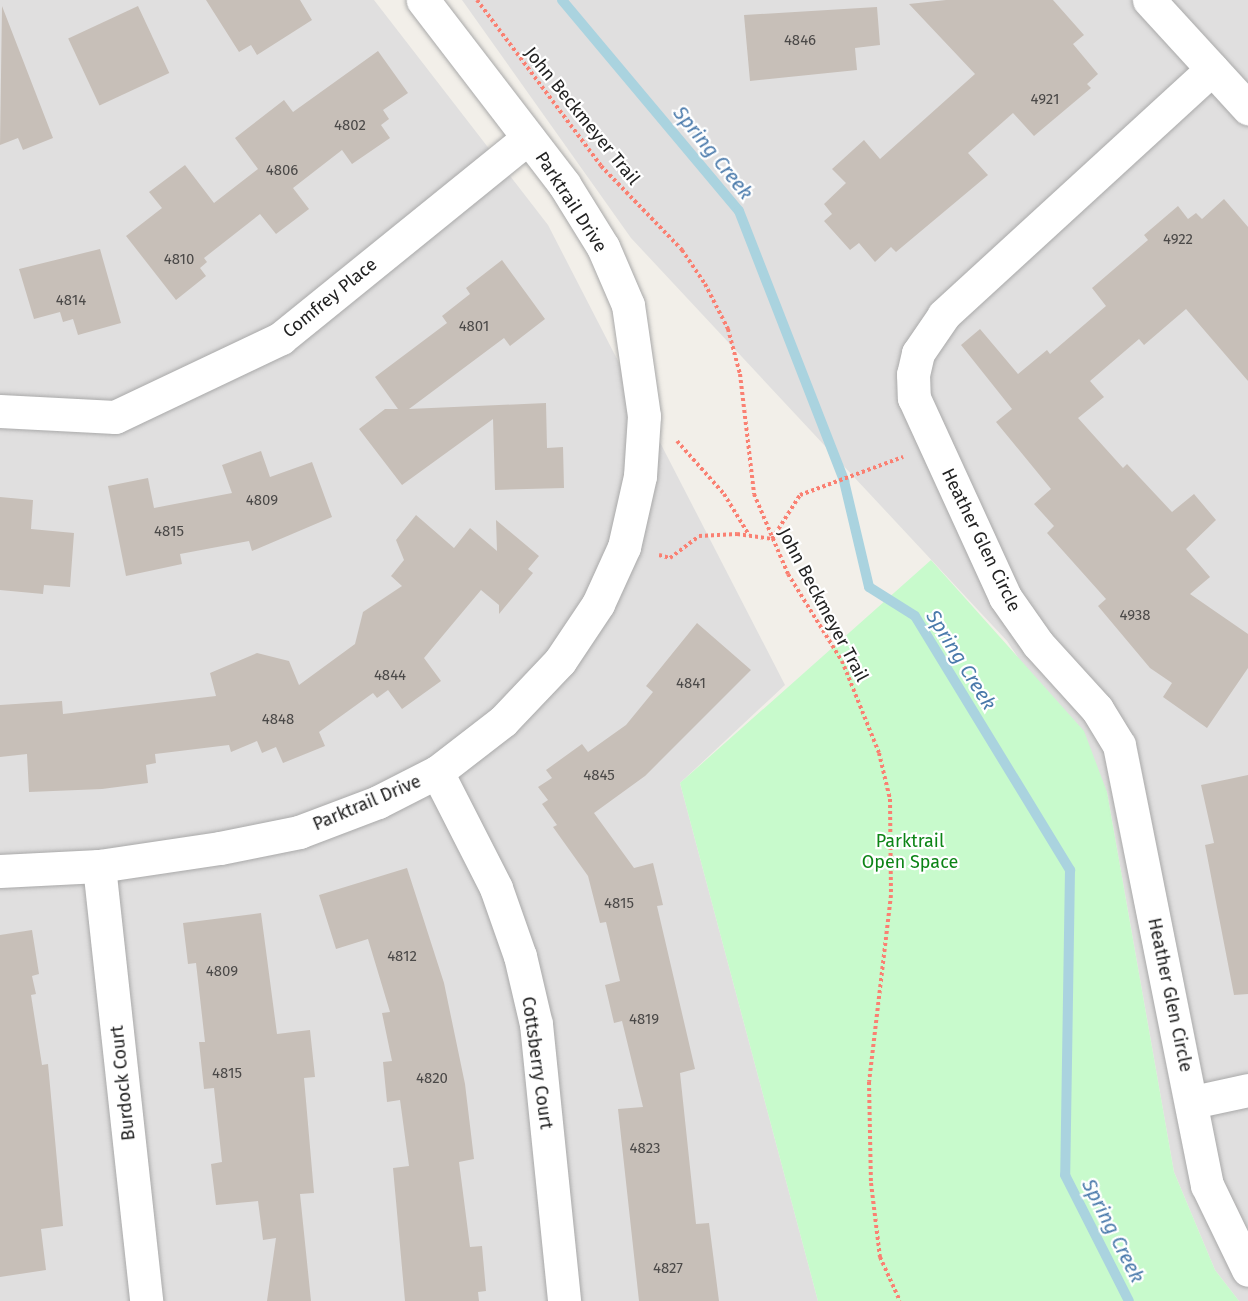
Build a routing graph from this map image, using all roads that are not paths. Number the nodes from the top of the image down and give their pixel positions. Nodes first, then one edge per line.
1 (423, 0) edge
2 (1149, 0) edge
3 (1212, 69) junction
4 (1248, 108) edge
5 (528, 138) junction
6 (0, 411) edge
7 (437, 772) junction
8 (99, 866) junction
9 (0, 871) edge
10 (1248, 1090) edge
11 (1194, 1102) junction
12 (1248, 1270) edge
13 (146, 1301) edge
14 (564, 1301) edge

1 - 5 street, Parktrail Drive
2 - 3 street
3 - 4 street
3 - 11 street, Heather Glen Circle
5 - 6 street, Comfrey Place
5 - 7 street, Parktrail Drive
7 - 8 street, Parktrail Drive
7 - 14 street, Cottsberry Court
8 - 9 street, Parktrail Drive
8 - 13 street, Burdock Court
10 - 11 street
11 - 12 street, Heather Glen Circle

